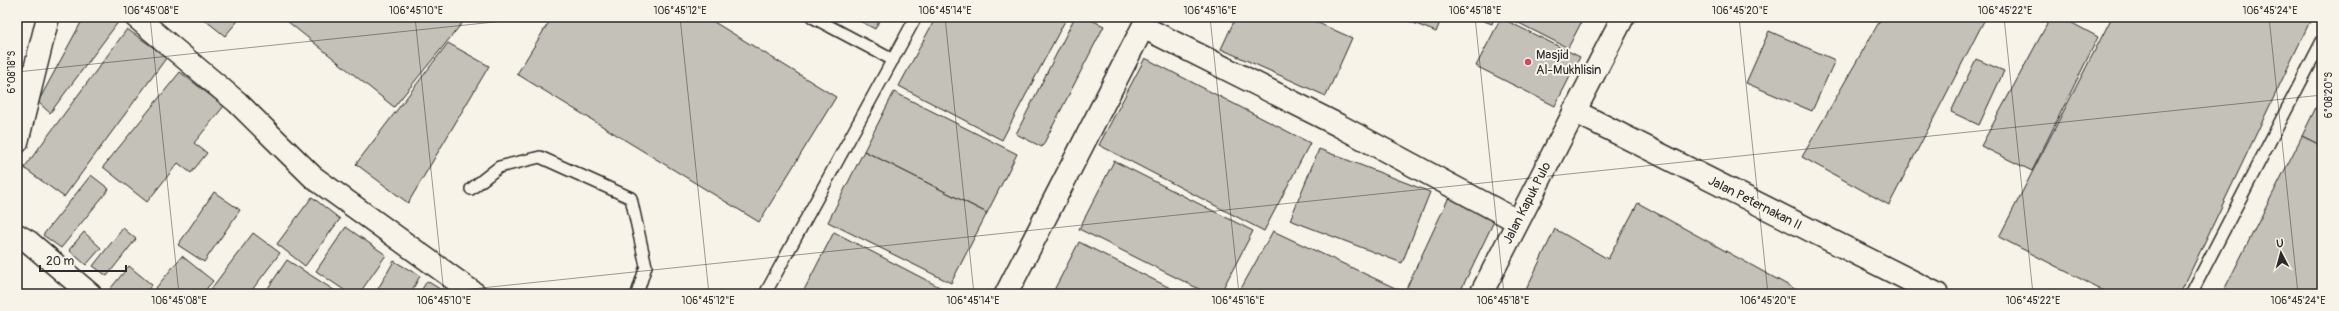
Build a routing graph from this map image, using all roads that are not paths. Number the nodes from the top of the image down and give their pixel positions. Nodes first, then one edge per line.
1 (48, 17) edge
2 (136, 17) edge
3 (812, 17) edge
4 (916, 17) edge
5 (1623, 17) edge
6 (1146, 22) edge
7 (2322, 41) edge
8 (893, 60) junction
9 (1574, 111) junction
10 (17, 142) edge
11 (471, 189) dead end
12 (1517, 221) junction
13 (17, 235) edge
14 (90, 294) edge
15 (475, 294) edge
16 (637, 294) edge
17 (765, 294) edge
18 (1006, 294) edge
19 (1481, 294) edge
20 (1937, 294) edge
21 (2191, 294) edge

1 - 10 street
2 - 15 street
3 - 8 lane
4 - 8 lane
5 - 9 street, Jalan Kapuk Pulo
6 - 12 street
6 - 18 street
7 - 21 lane
8 - 17 lane
9 - 12 street, Jalan Kapuk Pulo
9 - 20 street, Jalan Peternakan II
11 - 16 lane
12 - 19 street, Jalan Kapuk Pulo
13 - 14 street

